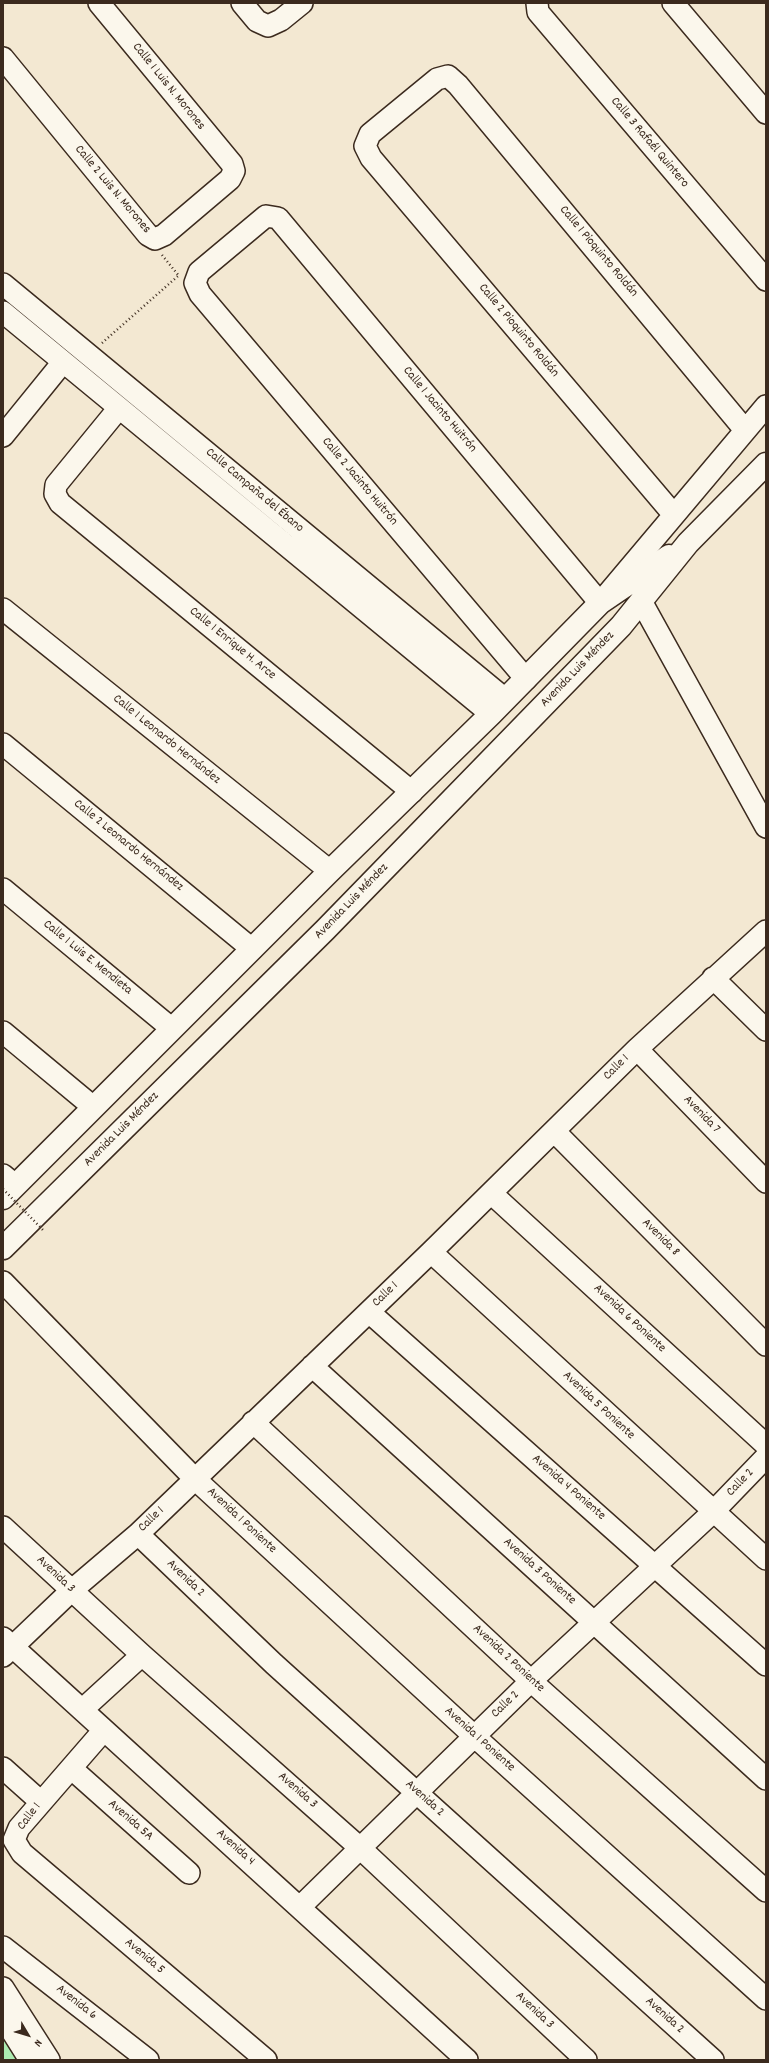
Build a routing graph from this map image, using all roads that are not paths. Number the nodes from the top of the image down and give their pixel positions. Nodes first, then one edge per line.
1 (99, 3) edge
2 (242, 3) edge
3 (302, 3) edge
4 (537, 3) edge
5 (673, 3) edge
6 (3, 58) edge
7 (766, 113) edge
8 (365, 146) joint
9 (234, 171) joint
10 (186, 279) joint
11 (766, 280) edge
12 (3, 284) edge
13 (3, 312) edge
14 (63, 362) junction
15 (766, 406) edge
16 (120, 408) junction
17 (745, 430) junction
18 (3, 436) edge
19 (766, 464) edge
20 (674, 515) junction
21 (688, 544) junction
22 (641, 602) junction
23 (600, 604) junction
24 (3, 609) edge
25 (526, 679) junction
26 (498, 707) junction
27 (3, 744) edge
28 (412, 792) junction
29 (766, 828) edge
30 (330, 871) junction
31 (3, 889) edge
32 (766, 931) edge
33 (252, 949) junction
34 (713, 978) junction
35 (171, 1028) junction
36 (766, 1030) edge
37 (3, 1032) edge
38 (637, 1048) junction
39 (92, 1106) junction
40 (554, 1131) junction
41 (766, 1182) edge
42 (6, 1187) edge
43 (491, 1193) junction
44 (3, 1248) edge
45 (431, 1252) junction
46 (3, 1282) edge
47 (369, 1312) junction
48 (766, 1345) edge
49 (312, 1366) junction
50 (253, 1422) junction
51 (766, 1445) edge
52 (766, 1457) edge
53 (195, 1479) junction
54 (713, 1512) junction
55 (3, 1527) edge
56 (138, 1534) junction
57 (766, 1560) edge
58 (656, 1565) junction
59 (71, 1591) junction
60 (593, 1621) junction
61 (6, 1647) edge
62 (142, 1655) junction
63 (766, 1665) edge
64 (531, 1680) junction
65 (83, 1709) junction
66 (104, 1730) junction
67 (474, 1736) junction
68 (3, 1768) edge
69 (72, 1769) junction
70 (766, 1779) edge
71 (416, 1792) junction
72 (41, 1802) junction
73 (359, 1847) junction
74 (22, 1853) joint
75 (189, 1873) dead end
76 (766, 1891) edge
77 (300, 1907) junction
78 (3, 1947) edge
79 (3, 1988) edge
80 (766, 1999) edge
81 (3, 2018) edge
82 (30, 2060) edge
83 (49, 2060) edge
84 (148, 2060) edge
85 (266, 2060) edge
86 (467, 2060) edge
87 (586, 2060) edge
88 (713, 2060) edge

1 - 9 street, Calle 1 Luis N. Morones
2 - 3 street
4 - 11 street, Calle 3 Rafaél Quintero
5 - 7 street
6 - 9 street, Calle 2 Luis N. Morones
8 - 17 street, Calle 1 Pioquinto Roldán
8 - 20 street, Calle 2 Pioquinto Roldán
10 - 23 street, Calle 1 Jacinto Huitrón
10 - 25 street, Calle 2 Jacinto Huitrón
12 - 26 street, Calle Campaña del Ébano
13 - 14 street, Calle Campaña del Ébano
14 - 16 street, Calle Campaña del Ébano
14 - 18 street
15 - 17 street, Avenida Luis Méndez
16 - 26 street, Calle Campaña del Ébano
16 - 28 street, Calle 1 Enrique H. Arce
17 - 20 street, Avenida Luis Méndez
19 - 21 main road, Avenida Luis Méndez
20 - 23 street, Avenida Luis Méndez
21 - 22 main road, Avenida Luis Méndez
21 - 23 main road, Avenida Luis Méndez
22 - 29 street
22 - 44 main road, Avenida Luis Méndez
23 - 25 main road, Avenida Luis Méndez
24 - 30 street, Calle 1 Leonardo Hernández
25 - 26 main road, Avenida Luis Méndez
26 - 28 main road, Avenida Luis Méndez
27 - 33 street, Calle 2 Leonardo Hernández
28 - 30 main road, Avenida Luis Méndez
30 - 33 main road, Avenida Luis Méndez
31 - 35 street, Calle 1 Luis E. Mendieta
32 - 34 street, Calle 1
33 - 35 main road, Avenida Luis Méndez
34 - 36 street
34 - 38 street, Calle 1
35 - 39 main road, Avenida Luis Méndez
37 - 39 street
38 - 40 street, Calle 1
38 - 41 street, Avenida 7
39 - 42 main road, Avenida Luis Méndez
40 - 43 street, Calle 1
40 - 48 street, Avenida 8
43 - 45 street, Calle 1
43 - 51 street, Avenida 6 Poniente
45 - 47 street, Calle 1
45 - 54 street, Avenida 5 Poniente
46 - 53 street, Avenida 1 Poniente
47 - 49 street, Calle 1
47 - 58 street, Avenida 4 Poniente
49 - 50 street, Calle 1
49 - 60 street, Avenida 3 Poniente
50 - 53 street, Calle 1
50 - 64 street, Avenida 2 Poniente
52 - 54 street, Calle 2
53 - 56 street, Calle 1
53 - 67 street, Avenida 1 Poniente
54 - 57 street, Avenida 5 Poniente
54 - 58 street, Calle 2
55 - 59 street, Avenida 3
56 - 59 street, Calle 1
56 - 71 street, Avenida 2
58 - 60 street, Calle 2
58 - 63 street, Avenida 4 Poniente
59 - 61 street, Calle 1
59 - 62 street, Avenida 3
60 - 64 street, Calle 2
60 - 70 street, Avenida 3 Poniente
61 - 65 street, Avenida 4
62 - 65 street
62 - 73 street, Avenida 3
64 - 67 street, Calle 2
64 - 76 street, Avenida 2 Poniente
65 - 66 street, Avenida 4
66 - 69 street, Calle 1
66 - 77 street, Avenida 4
67 - 71 street, Calle 2
67 - 80 street, Avenida 1 Poniente
68 - 72 street
69 - 72 street, Calle 1
69 - 75 street, Avenida 5A
71 - 73 street, Calle 2
71 - 88 street, Avenida 2
72 - 74 street, Calle 1
73 - 77 street, Calle 2
73 - 87 street, Avenida 3
74 - 85 street, Avenida 5
77 - 86 street, Avenida 4
78 - 84 street, Avenida 6
79 - 83 street
81 - 82 street

